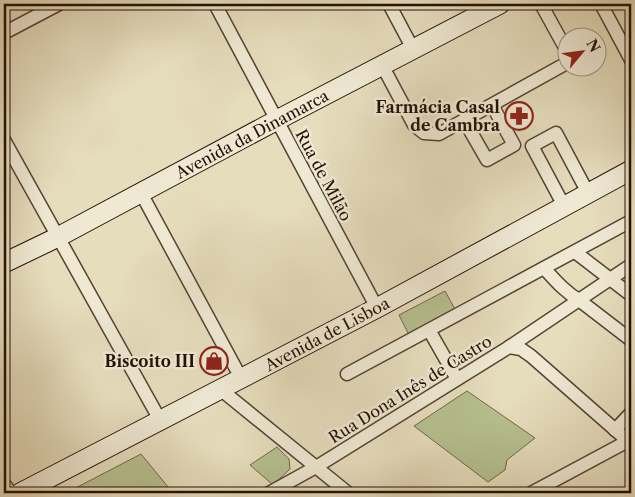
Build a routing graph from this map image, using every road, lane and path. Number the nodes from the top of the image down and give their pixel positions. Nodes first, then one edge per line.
1 (59, 4) edge
2 (215, 4) edge
3 (389, 4) edge
4 (498, 4) edge
5 (541, 4) edge
6 (601, 4) edge
7 (46, 7) edge
8 (4, 33) edge
9 (558, 36) edge
10 (413, 49) junction
11 (631, 60) edge
12 (382, 65) junction
13 (558, 68) edge
14 (492, 105) junction
15 (277, 120) junction
16 (464, 120) junction
17 (4, 140) edge
18 (514, 145) junction
19 (532, 146) junction
20 (631, 170) edge
21 (141, 193) junction
22 (588, 193) junction
23 (564, 206) junction
24 (631, 221) edge
25 (58, 237) junction
26 (575, 252) junction
27 (4, 263) edge
28 (631, 265) edge
29 (544, 268) junction
30 (611, 279) junction
31 (631, 295) edge
32 (580, 300) junction
33 (377, 308) junction
34 (429, 330) junction
35 (631, 340) edge
36 (510, 347) junction
37 (347, 374) dead end
38 (241, 378) junction
39 (457, 379) junction
40 (220, 389) junction
41 (631, 413) edge
42 (160, 420) junction
43 (615, 430) junction
44 (630, 443) edge
45 (316, 467) junction
46 (4, 487) edge
47 (8, 493) edge
48 (20, 493) edge
49 (269, 493) edge
50 (348, 493) edge
51 (531, 493) edge

1 - 7 street
2 - 15 street, Rua de Milão
3 - 10 street
4 - 10 main road, Avenida da Dinamarca
5 - 9 street
6 - 11 street
7 - 8 street
10 - 12 main road, Avenida da Dinamarca
12 - 15 main road, Avenida da Dinamarca
12 - 16 street
13 - 14 street
14 - 16 street
14 - 18 street
15 - 21 main road, Avenida da Dinamarca
15 - 33 street, Rua de Milão
16 - 18 street
17 - 25 street
18 - 19 street
19 - 22 street
19 - 23 street
20 - 22 main road, Avenida de Lisboa
21 - 25 main road, Avenida da Dinamarca
21 - 38 street
22 - 23 main road, Avenida de Lisboa
23 - 33 main road, Avenida de Lisboa
24 - 26 street
25 - 27 main road, Avenida da Dinamarca
25 - 42 street
26 - 29 street
26 - 30 street
28 - 30 street
29 - 32 street
29 - 34 street
30 - 31 street
30 - 32 street
32 - 35 street
32 - 36 street
33 - 38 main road, Avenida de Lisboa
34 - 37 street
34 - 39 street
36 - 39 street, Rua Dona Inês de Castro
36 - 43 street, Rua Dona Inês de Castro
38 - 40 main road, Avenida de Lisboa
39 - 45 street, Rua Dona Inês de Castro
40 - 42 main road, Avenida de Lisboa
40 - 45 street
41 - 43 street
42 - 48 main road, Avenida de Lisboa
43 - 44 street, Rua Dona Inês de Castro
44 - 51 street
45 - 49 street, Rua Dona Inês de Castro
45 - 50 street
46 - 47 street

